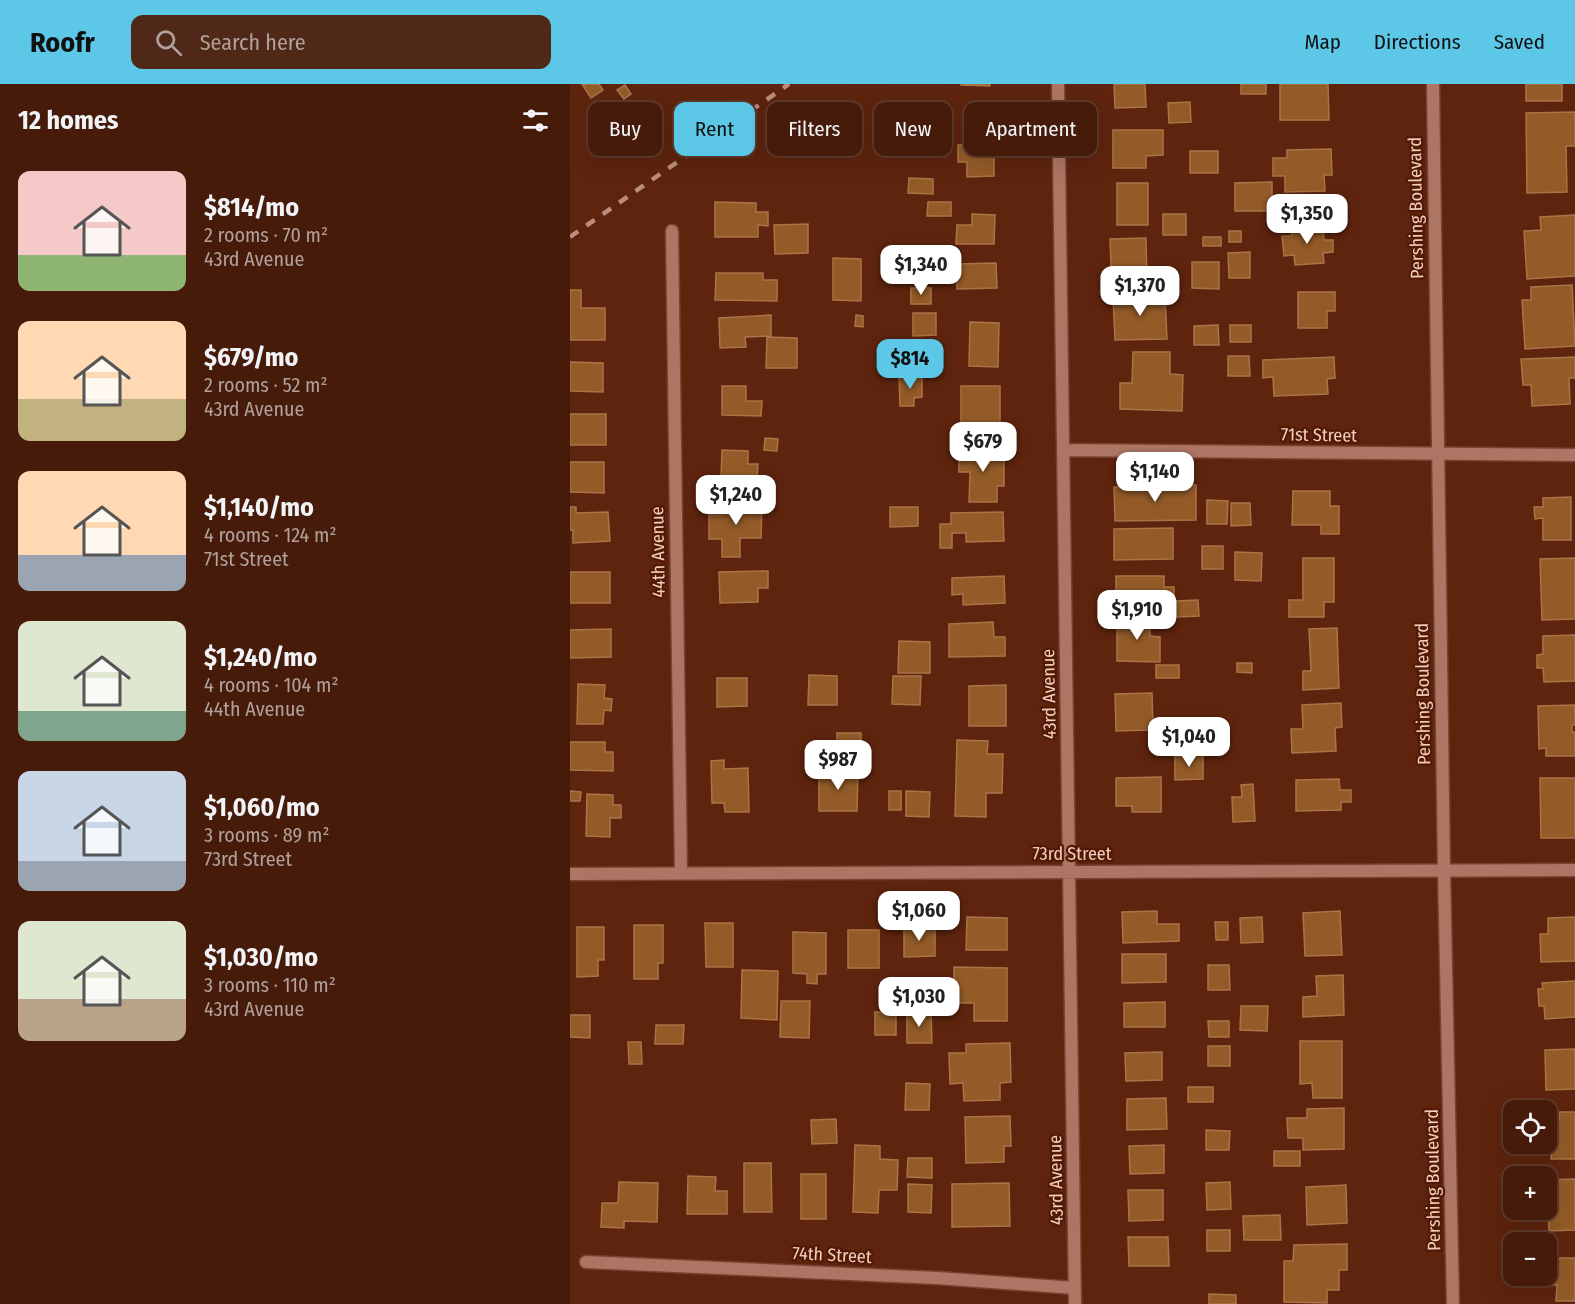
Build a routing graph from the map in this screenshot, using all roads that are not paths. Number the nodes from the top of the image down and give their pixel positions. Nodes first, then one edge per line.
1 (1058, 84) edge
2 (1433, 84) edge
3 (672, 231) dead end
4 (1063, 450) junction
5 (1438, 454) junction
6 (1575, 454) edge
7 (1444, 870) junction
8 (1575, 870) edge
9 (1069, 872) junction
10 (681, 873) junction
11 (570, 874) edge
12 (586, 1262) dead end
13 (1075, 1288) junction
14 (1076, 1304) edge
15 (1453, 1304) edge

1 - 4 street, 43rd Avenue
2 - 5 street, Pershing Boulevard
3 - 10 street, 44th Avenue
4 - 5 street, 71st Street
4 - 9 street, 43rd Avenue
5 - 6 street, 71st Street
5 - 7 street, Pershing Boulevard
7 - 8 street, 73rd Street
7 - 9 street, 73rd Street
7 - 15 street, Pershing Boulevard
9 - 10 street, 73rd Street
9 - 13 street, 43rd Avenue
10 - 11 street, 73rd Street
12 - 13 street, 74th Street
13 - 14 street, 43rd Avenue

